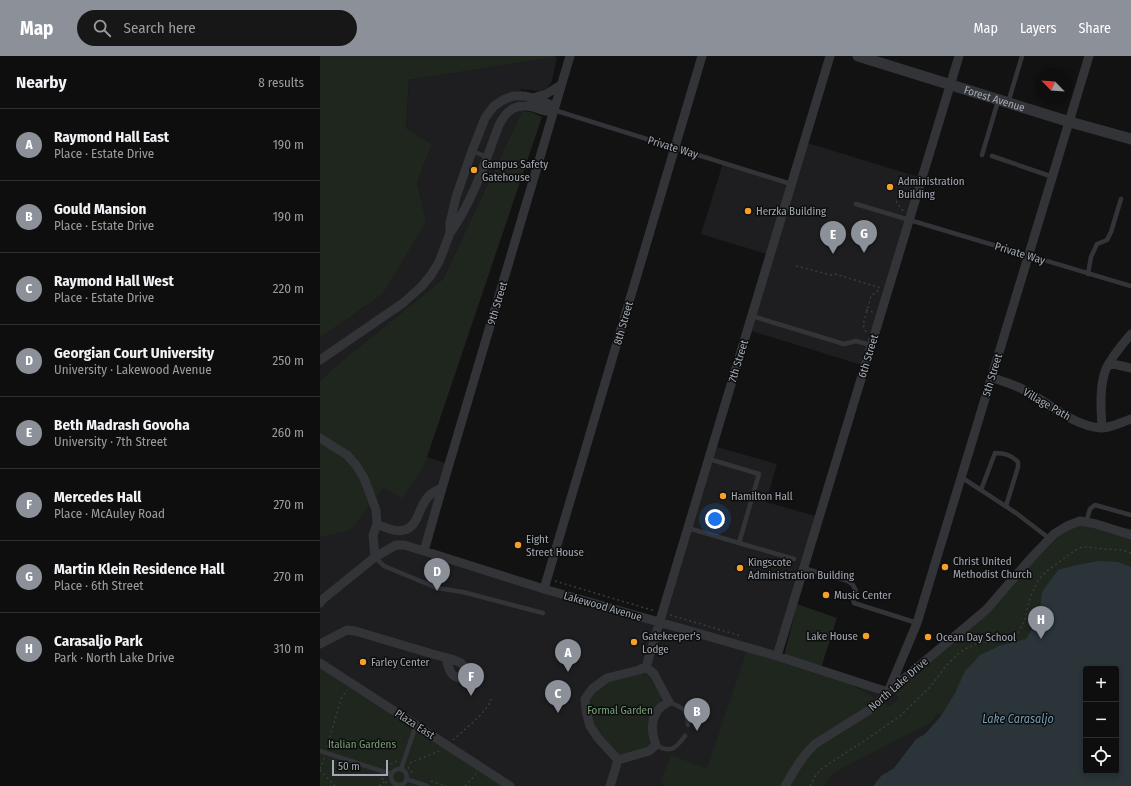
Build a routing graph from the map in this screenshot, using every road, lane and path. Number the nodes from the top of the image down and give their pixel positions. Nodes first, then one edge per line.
1 (570, 56) edge
2 (702, 56) edge
3 (830, 56) edge
4 (858, 56) edge
5 (959, 56) edge
6 (1022, 56) edge
7 (1089, 56) edge
8 (561, 85) junction
9 (950, 85) junction
10 (533, 98) junction
11 (1003, 101) junction
12 (554, 110) junction
13 (1070, 122) junction
14 (1131, 139) edge
15 (675, 148) junction
16 (472, 151) junction
17 (982, 155) dead end
18 (992, 156) dead end
19 (486, 157) junction
20 (1053, 177) junction
21 (792, 184) junction
22 (456, 197) junction
23 (1121, 199) dead end
24 (470, 201) junction
25 (896, 201) dead end
26 (856, 204) dead end
27 (907, 216) junction
28 (450, 233) junction
29 (1029, 256) junction
30 (796, 266) dead end
31 (1088, 274) junction
32 (1131, 286) edge
33 (866, 310) junction
34 (874, 312) dead end
35 (752, 316) junction
36 (867, 334) dead end
37 (1131, 334) edge
38 (871, 345) junction
39 (320, 360) edge
40 (1109, 363) junction
41 (1131, 368) edge
42 (992, 377) junction
43 (1131, 419) edge
44 (1102, 428) junction
45 (320, 438) edge
46 (709, 459) junction
47 (961, 477) junction
48 (442, 488) junction
49 (981, 490) junction
50 (1006, 506) junction
51 (1131, 515) edge
52 (1086, 522) junction
53 (377, 524) junction
54 (688, 528) junction
55 (1131, 535) edge
56 (1050, 539) junction
57 (739, 543) junction
58 (424, 551) junction
59 (1131, 553) edge
60 (375, 557) junction
61 (794, 559) dead end
62 (803, 568) junction
63 (544, 590) junction
64 (320, 603) edge
65 (543, 613) dead end
66 (660, 623) junction
67 (917, 623) junction
68 (320, 644) edge
69 (777, 656) junction
70 (446, 658) dead end
71 (320, 663) edge
72 (646, 667) junction
73 (351, 683) junction
74 (888, 692) junction
75 (487, 699) dead end
76 (670, 702) junction
77 (416, 725) junction
78 (688, 725) dead end
79 (685, 736) dead end
80 (447, 745) junction
81 (656, 745) junction
82 (320, 751) edge
83 (325, 753) junction
84 (399, 755) dead end
85 (618, 760) junction
86 (386, 766) dead end
87 (320, 769) edge
88 (401, 769) junction
89 (478, 772) dead end
90 (391, 774) junction
91 (415, 776) dead end
92 (387, 779) dead end
93 (406, 779) junction
94 (427, 780) dead end
95 (396, 785) edge
96 (505, 785) edge
97 (335, 786) edge
98 (379, 786) edge
99 (428, 786) edge
100 (446, 786) edge
101 (465, 786) edge
102 (610, 786) edge
103 (785, 786) edge
104 (810, 786) edge

1 - 8 street, 9th Street
2 - 15 street, 8th Street
3 - 21 street, 7th Street
4 - 9 street, Forest Avenue
5 - 9 street, 6th Street
6 - 11 lane
7 - 13 street, 5th Street
8 - 10 street
8 - 12 street, 9th Street
9 - 11 street, Forest Avenue
9 - 27 street, 6th Street
10 - 12 street
10 - 16 street
11 - 13 street, Forest Avenue
11 - 17 lane
12 - 15 lane, Private Way
12 - 19 street
12 - 48 street, 9th Street
13 - 14 street, Forest Avenue
13 - 20 street, 5th Street
15 - 21 lane, Private Way
15 - 63 street, 8th Street
16 - 19 lane
16 - 22 street
18 - 20 lane
19 - 24 street
20 - 29 street, 5th Street
21 - 35 street, 7th Street
22 - 24 lane
22 - 28 street
23 - 31 lane
24 - 28 street
25 - 27 path
26 - 27 lane, Private Way
27 - 29 lane, Private Way
27 - 38 street, 6th Street
28 - 39 street
29 - 31 lane, Private Way
29 - 42 street, 5th Street
30 - 33 path
31 - 32 lane, Private Way
33 - 34 path
33 - 36 path
35 - 38 lane
35 - 46 street, 7th Street
37 - 40 street
38 - 62 street, 6th Street
40 - 41 street
40 - 44 street
42 - 44 street, Village Path
42 - 47 street, 5th Street
43 - 44 street, Village Path
45 - 53 street
46 - 54 street, 7th Street
46 - 57 lane
47 - 49 lane
47 - 67 street, 5th Street
48 - 53 street
48 - 58 street, 9th Street
49 - 50 lane
49 - 50 lane
50 - 56 lane
51 - 52 lane
52 - 55 street, North Lake Drive
52 - 56 street, North Lake Drive
53 - 60 street
54 - 57 lane
54 - 66 street, 7th Street
56 - 74 street, North Lake Drive
57 - 61 lane
58 - 60 street, Lakewood Avenue
58 - 63 street, Lakewood Avenue
59 - 104 path
60 - 64 street, Lakewood Avenue
60 - 65 lane
62 - 67 lane
62 - 69 street, 6th Street
63 - 66 street, Lakewood Avenue
66 - 69 street, Lakewood Avenue
66 - 72 street, 7th Street
67 - 74 street, 5th Street
68 - 70 street
69 - 74 street, Lakewood Avenue
71 - 73 street, Plaza East
72 - 76 street
72 - 85 street
73 - 77 street, Plaza East
73 - 83 path
74 - 103 street, North Lake Drive
75 - 80 path
76 - 78 lane
76 - 81 street
77 - 80 street, Plaza East
77 - 88 lane
79 - 81 lane
80 - 91 path
80 - 96 street, Plaza East
81 - 85 street
82 - 83 lane
83 - 87 path
83 - 90 lane
84 - 86 path
85 - 102 street
87 - 97 path
88 - 90 lane
88 - 93 lane
89 - 101 path
90 - 95 lane
92 - 98 path
93 - 95 lane
93 - 99 lane
94 - 100 path

